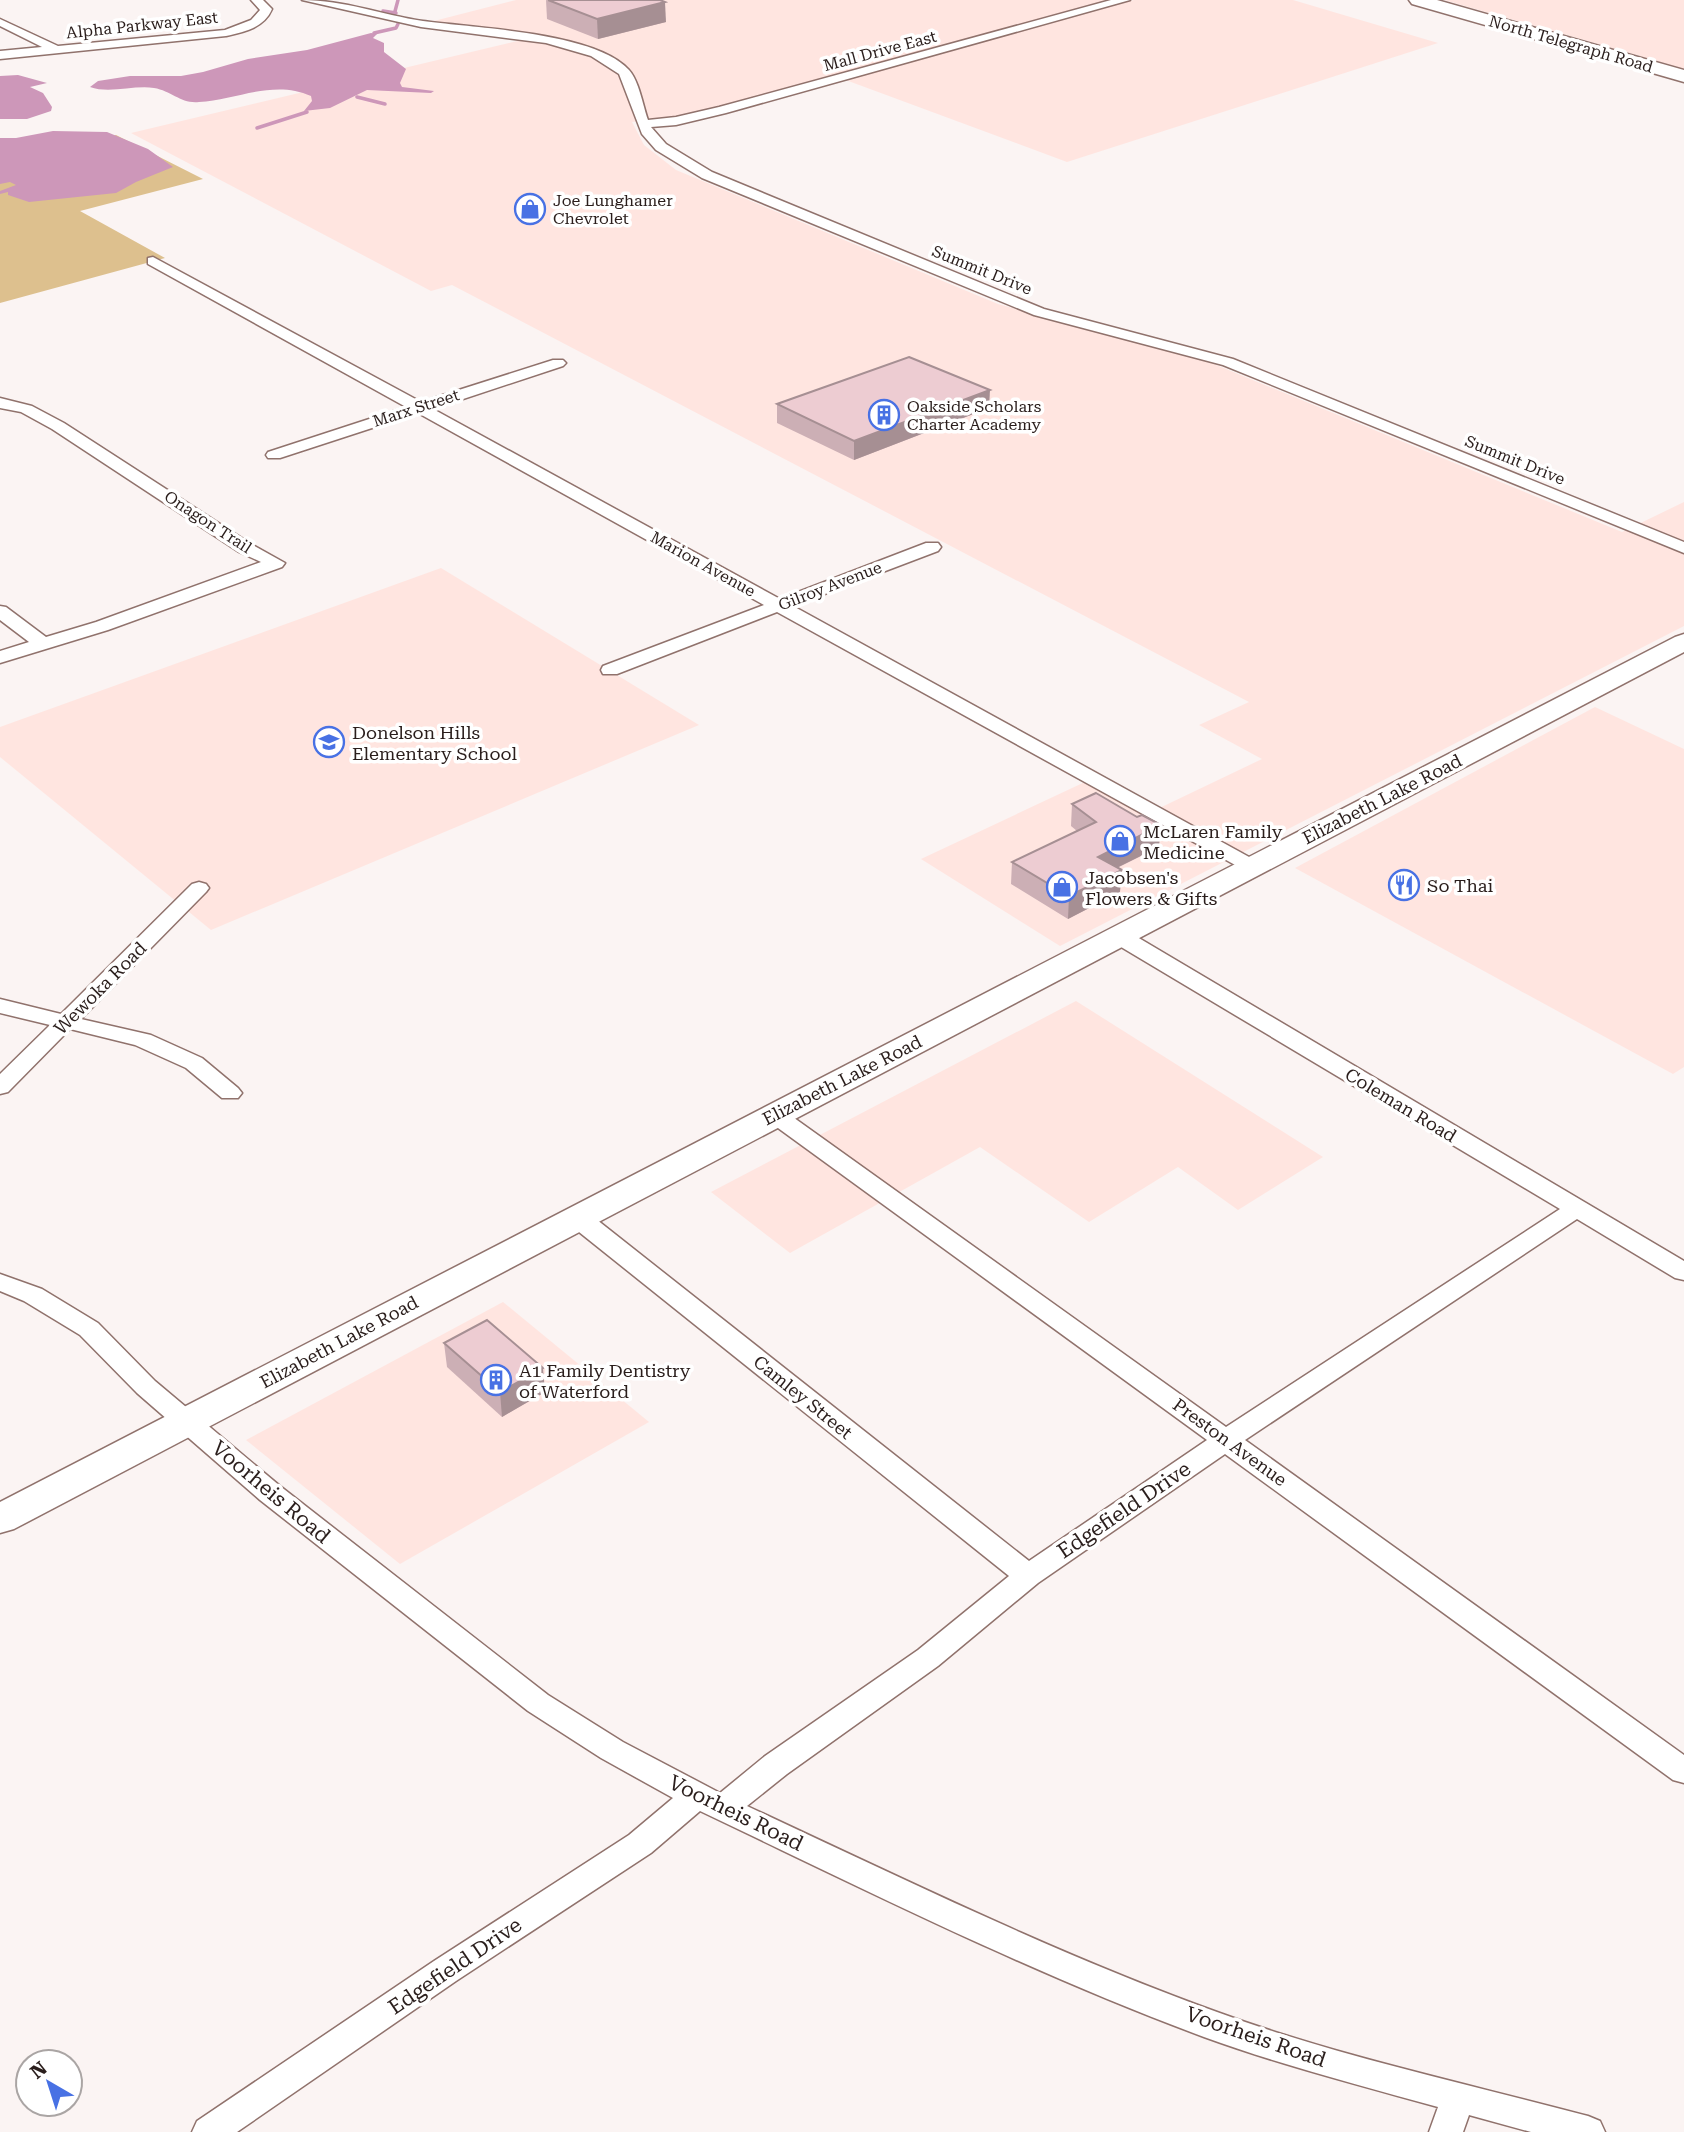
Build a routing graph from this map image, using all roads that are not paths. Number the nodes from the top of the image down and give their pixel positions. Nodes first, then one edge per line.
1 (257, 0) edge
2 (307, 0) edge
3 (1124, 0) edge
4 (1418, 0) edge
5 (0, 22) edge
6 (57, 50) junction
7 (0, 55) edge
8 (1684, 76) edge
9 (643, 124) junction
10 (153, 261) dead end
11 (558, 363) dead end
12 (0, 403) edge
13 (419, 407) junction
14 (274, 455) dead end
15 (932, 547) dead end
16 (1684, 548) edge
17 (778, 606) junction
18 (0, 611) edge
19 (1684, 642) edge
20 (44, 645) junction
21 (0, 657) edge
22 (610, 670) dead end
23 (1253, 867) junction
24 (199, 888) dead end
25 (1119, 936) junction
26 (0, 1006) edge
27 (67, 1020) junction
28 (0, 1087) edge
29 (230, 1093) dead end
30 (775, 1115) junction
31 (1576, 1209) junction
32 (578, 1217) junction
33 (1684, 1272) edge
34 (0, 1282) edge
35 (186, 1422) junction
36 (1226, 1440) junction
37 (0, 1519) edge
38 (1028, 1576) junction
39 (1684, 1771) edge
40 (710, 1802) junction
41 (1458, 2098) junction
42 (209, 2132) edge
43 (1446, 2132) edge
44 (1588, 2132) edge

1 - 6 street, Alpha Parkway East
2 - 9 street, Summit Drive
3 - 9 street, Mall Drive East
4 - 8 main road, North Telegraph Road
5 - 6 street
6 - 7 street, Alpha Parkway East
9 - 16 street, Summit Drive
10 - 13 street, Marion Avenue
11 - 13 street, Marx Street
12 - 20 street, Onagon Trail
13 - 14 street, Marx Street
13 - 17 street, Marion Avenue
15 - 17 street, Gilroy Avenue
17 - 22 street, Gilroy Avenue
17 - 23 street, Marion Avenue
18 - 20 street
19 - 23 main road, Elizabeth Lake Road
20 - 21 street
23 - 25 main road, Elizabeth Lake Road
24 - 27 street, Wewoka Road
25 - 30 main road, Elizabeth Lake Road
25 - 31 street, Coleman Road
26 - 27 street
27 - 28 street, Wewoka Road
27 - 29 street
30 - 32 main road, Elizabeth Lake Road
30 - 36 street, Preston Avenue
31 - 33 street, Coleman Road
31 - 36 street, Edgefield Drive
32 - 35 main road, Elizabeth Lake Road
32 - 38 street, Camley Street
34 - 35 street, Voorheis Road
35 - 37 main road, Elizabeth Lake Road
35 - 40 street, Voorheis Road
36 - 38 street, Edgefield Drive
36 - 39 street, Preston Avenue
38 - 40 street, Edgefield Drive
40 - 41 street, Voorheis Road
40 - 42 street, Edgefield Drive
41 - 43 street
41 - 44 street, Voorheis Road

